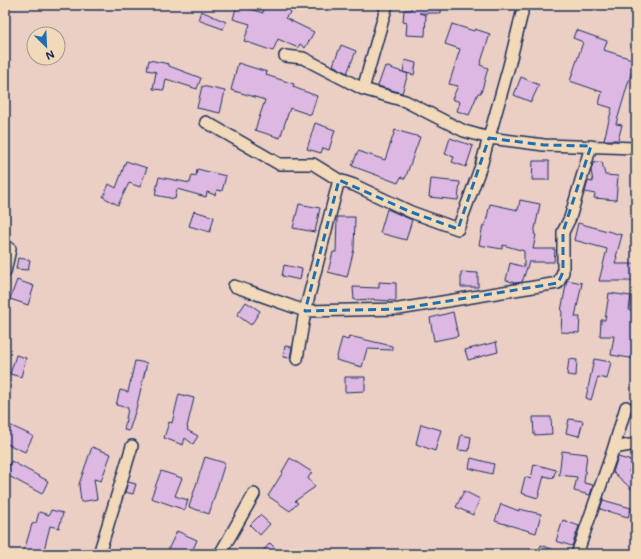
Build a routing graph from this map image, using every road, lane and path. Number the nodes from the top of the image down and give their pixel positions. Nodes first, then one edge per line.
1 (387, 5) edge
2 (522, 13) dead end
3 (285, 56) dead end
4 (363, 89) junction
5 (206, 122) dead end
6 (489, 138) junction
7 (636, 144) edge
8 (591, 146) junction
9 (636, 148) edge
10 (339, 180) junction
11 (5, 245) edge
12 (5, 272) edge
13 (234, 286) dead end
14 (305, 312) junction
15 (297, 359) dead end
16 (626, 407) dead end
17 (636, 444) edge
18 (132, 446) dead end
19 (613, 450) junction
20 (254, 494) dead end
21 (99, 554) edge
22 (220, 554) edge
23 (577, 554) edge

1 - 4 street
2 - 6 street
3 - 4 street
4 - 6 street
5 - 10 street
6 - 8 street
6 - 10 street
7 - 9 street
8 - 9 street
8 - 14 street
10 - 14 street
11 - 12 street
13 - 14 street
14 - 15 street
16 - 19 street
17 - 19 street
18 - 21 street
19 - 23 street
20 - 22 street

